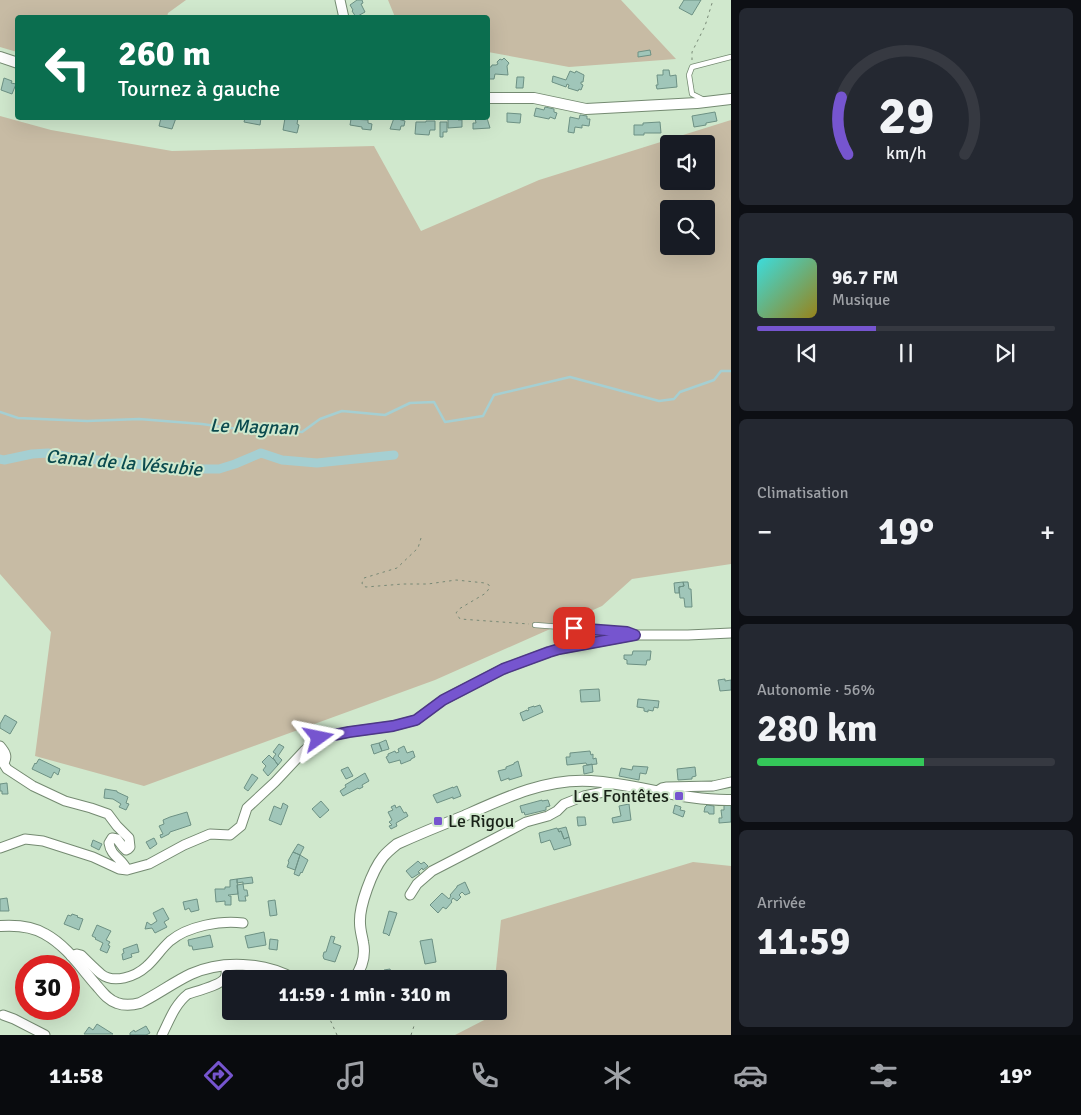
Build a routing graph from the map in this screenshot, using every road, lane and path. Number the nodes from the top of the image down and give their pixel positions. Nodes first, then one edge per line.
1 (340, 0) edge
2 (713, 0) edge
3 (343, 15) edge
4 (0, 57) edge
5 (731, 57) edge
6 (15, 62) edge
7 (692, 67) junction
8 (490, 98) edge
9 (731, 99) edge
10 (708, 102) junction
11 (421, 538) dead end
12 (535, 625) joint
13 (731, 633) edge
14 (635, 635) junction
15 (0, 746) edge
16 (2, 764) edge
17 (731, 782) edge
18 (610, 783) junction
19 (657, 791) junction
20 (731, 800) edge
21 (0, 848) edge
22 (127, 870) junction
23 (410, 895) dead end
24 (243, 923) dead end
25 (0, 926) edge
26 (70, 955) edge
27 (74, 955) edge
28 (226, 966) junction
29 (80, 967) edge
30 (271, 970) edge
31 (360, 970) edge
32 (3, 1015) dead end
33 (330, 1020) edge
34 (414, 1026) dead end
35 (45, 1035) edge
36 (162, 1035) edge
37 (337, 1035) edge
38 (411, 1035) edge

1 - 3 street
2 - 7 path
4 - 6 street
5 - 7 lane
7 - 10 lane
8 - 10 street
9 - 10 street
11 - 12 path
12 - 14 lane
13 - 14 street
14 - 22 street
15 - 16 street
16 - 22 street
17 - 19 street
18 - 19 street
18 - 23 street
18 - 31 street
19 - 20 street
21 - 22 street
24 - 27 street
25 - 26 street
28 - 29 street
28 - 30 street
28 - 36 street
32 - 35 street
33 - 37 path
34 - 38 path

